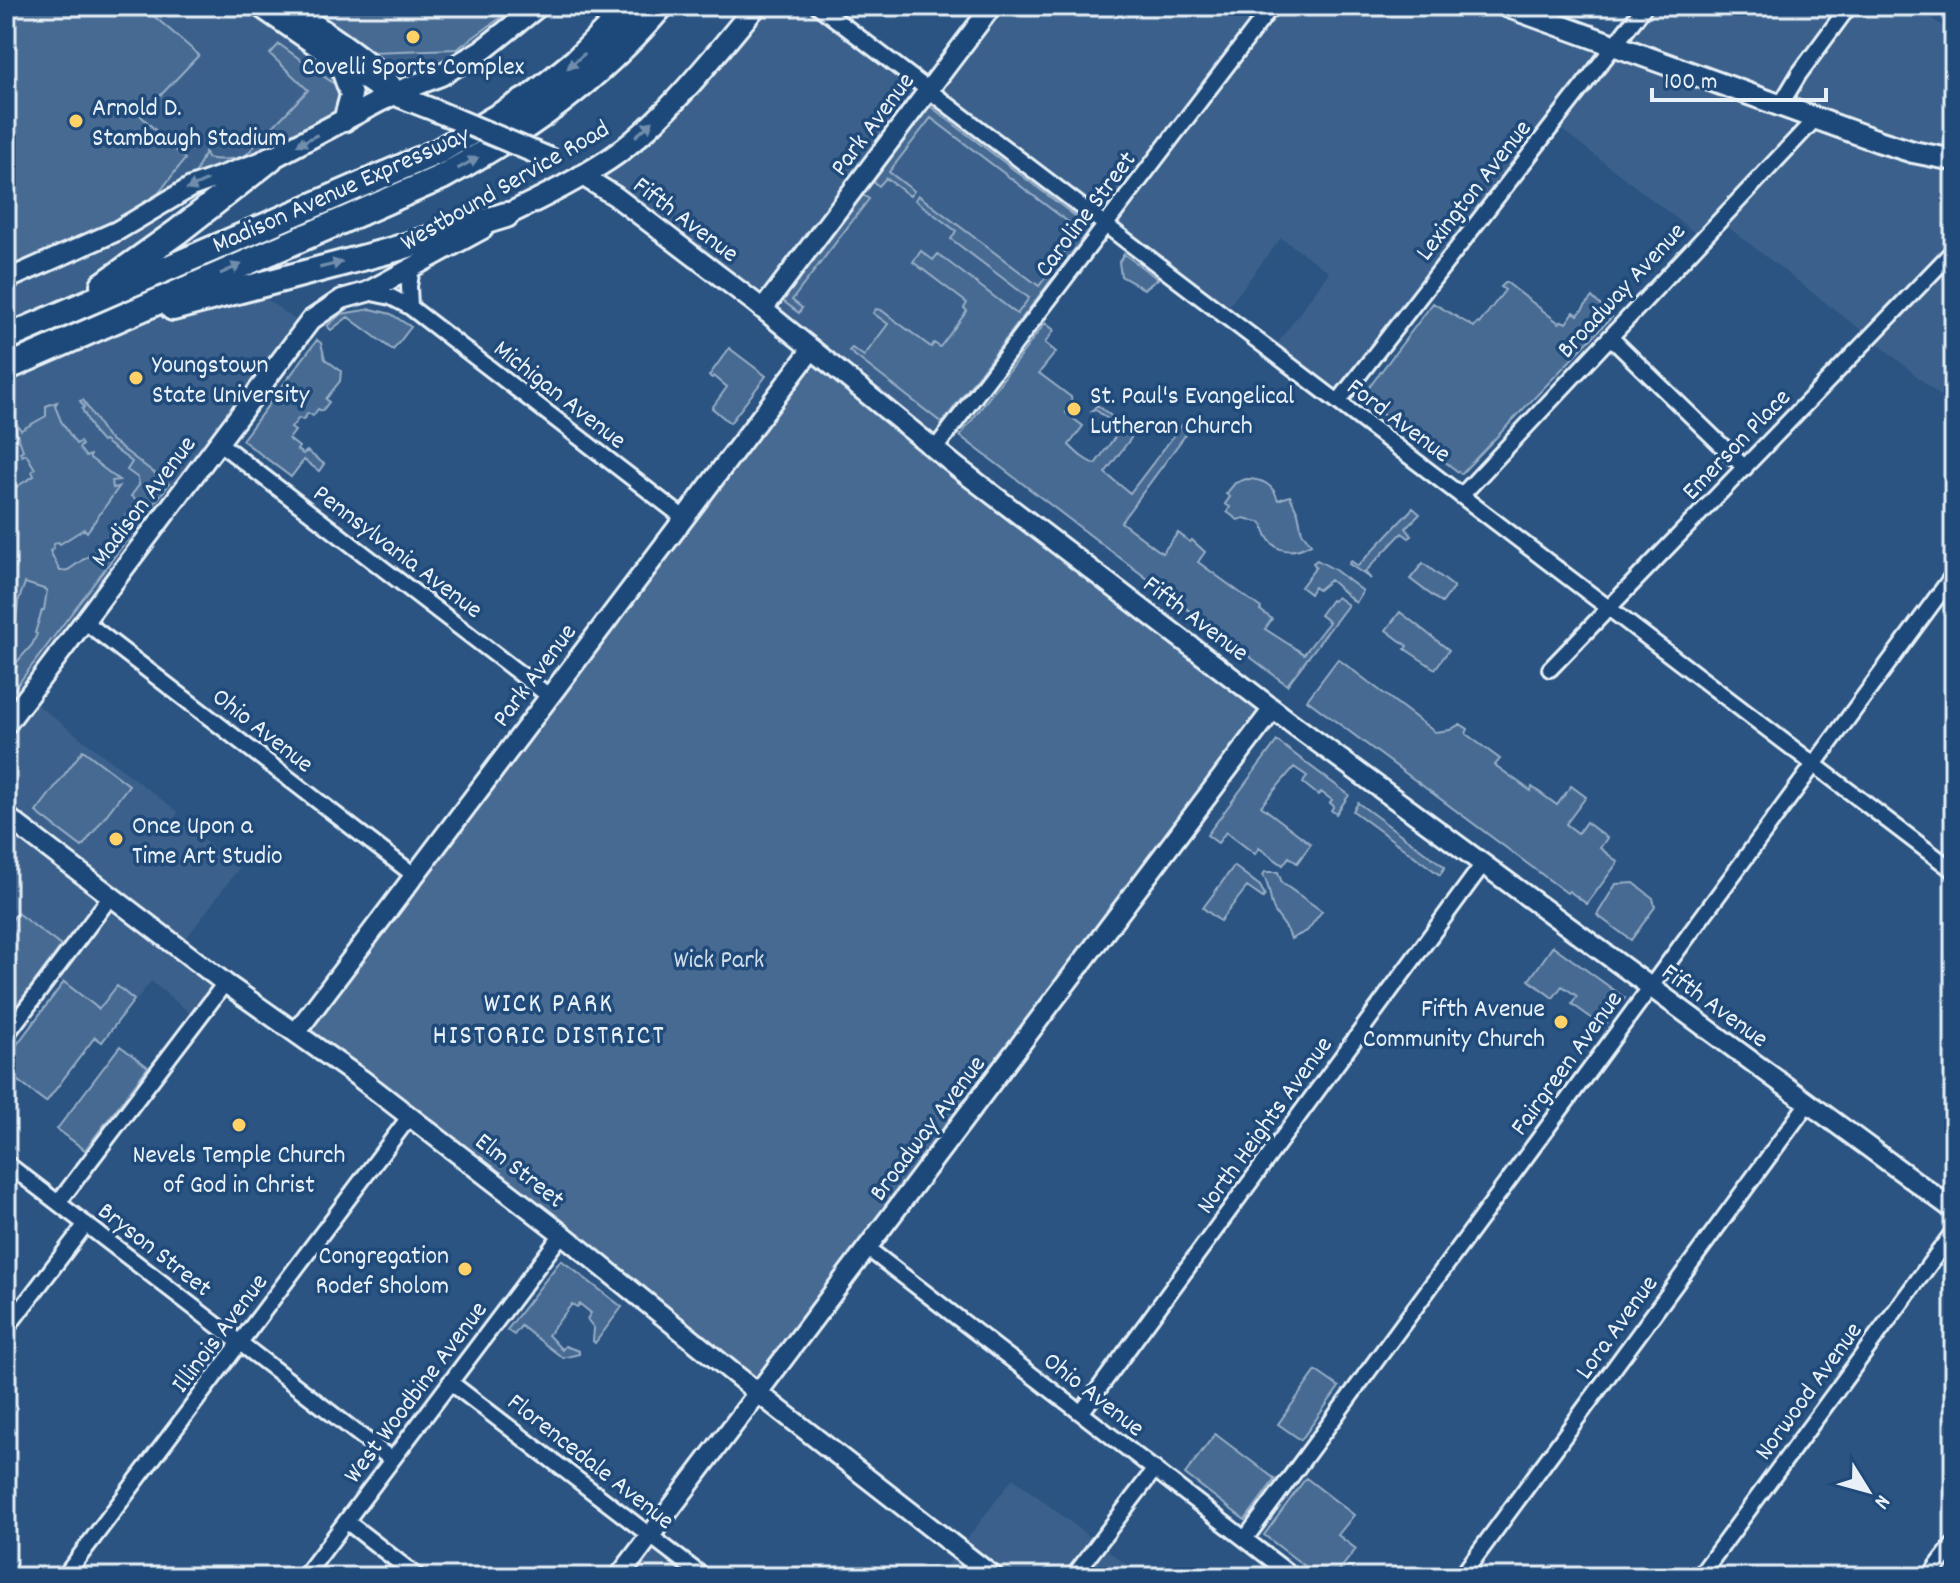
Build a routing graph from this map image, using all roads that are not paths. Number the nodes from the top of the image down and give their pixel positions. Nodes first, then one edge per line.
1 (260, 6) edge
2 (287, 6) edge
3 (538, 6) edge
4 (631, 6) edge
5 (661, 6) edge
6 (756, 6) edge
7 (818, 6) edge
8 (992, 6) edge
9 (1272, 6) edge
10 (1506, 6) edge
11 (1645, 6) edge
12 (1849, 6) edge
13 (1615, 43) junction
14 (340, 64) junction
15 (928, 90) junction
16 (395, 93) junction
17 (1781, 104) junction
18 (1816, 118) junction
19 (344, 121) junction
20 (1952, 155) edge
21 (270, 159) junction
22 (581, 175) junction
23 (506, 215) junction
24 (1105, 225) junction
25 (1954, 250) edge
26 (412, 268) junction
27 (6, 280) edge
28 (367, 292) junction
29 (410, 307) junction
30 (763, 309) junction
31 (47, 321) junction
32 (94, 330) junction
33 (1610, 337) junction
34 (6, 338) edge
35 (812, 349) junction
36 (6, 368) edge
37 (1338, 402) junction
38 (218, 442) junction
39 (935, 449) junction
40 (1745, 468) junction
41 (1461, 496) junction
42 (684, 518) junction
43 (1954, 574) edge
44 (1610, 609) junction
45 (84, 621) junction
46 (1550, 669) dead end
47 (549, 696) junction
48 (1273, 709) junction
49 (6, 725) edge
50 (1814, 764) junction
51 (6, 816) edge
52 (1483, 864) junction
53 (1954, 871) edge
54 (414, 875) junction
55 (111, 896) junction
56 (225, 983) junction
57 (1650, 987) junction
58 (297, 1031) junction
59 (6, 1035) edge
60 (1808, 1103) junction
61 (410, 1116) junction
62 (6, 1163) edge
63 (58, 1203) junction
64 (1954, 1210) edge
65 (86, 1224) junction
66 (1954, 1231) edge
67 (562, 1234) junction
68 (867, 1248) junction
69 (6, 1329) edge
70 (240, 1343) junction
71 (450, 1382) junction
72 (758, 1393) junction
73 (1081, 1413) junction
74 (391, 1459) junction
75 (1155, 1469) junction
76 (346, 1521) junction
77 (650, 1536) junction
78 (1245, 1539) junction
79 (1954, 1544) edge
80 (64, 1577) edge
81 (304, 1577) edge
82 (418, 1577) edge
83 (619, 1577) edge
84 (704, 1577) edge
85 (994, 1577) edge
86 (1073, 1577) edge
87 (1294, 1577) edge
88 (1461, 1577) edge
89 (1699, 1577) edge
90 (1929, 1577) edge

1 - 14 main road, Fifth Avenue
2 - 16 main road, Fifth Avenue
3 - 16 main road
4 -> 31 highway, Madison Avenue Expressway
32 -> 5 highway, Madison Avenue Expressway
22 -> 6 main road, Westbound Service Road
7 - 15 street, Ford Avenue
8 - 15 street, Park Avenue
9 - 24 street, Caroline Street
10 - 13 main road
11 - 13 street, Lexington Avenue
12 - 17 street
13 - 17 main road
13 - 37 street, Lexington Avenue
14 - 16 main road, Fifth Avenue
14 - 19 main road
15 - 24 street, Ford Avenue
15 - 30 street, Park Avenue
16 - 19 main road
16 - 22 main road, Fifth Avenue, bridge
17 - 18 main road
18 - 20 main road
18 - 33 street, Broadway Avenue
19 -> 21 main road
21 -> 27 street
21 - 31 highway
22 - 23 main road, Westbound Service Road
22 - 30 street, Fifth Avenue
23 - 26 street, Westbound Service Road
32 -> 23 highway
24 - 37 street, Ford Avenue
24 - 39 street, Caroline Street
25 - 40 street, Emerson Place
26 - 28 street, Westbound Service Road
26 - 29 street
28 - 29 street, Michigan Avenue
28 - 38 street, Madison Avenue
29 - 42 street, Michigan Avenue
30 - 35 street, Fifth Avenue
31 - 34 highway, Madison Avenue Expressway
32 - 36 highway, Madison Avenue Expressway
33 - 40 street
33 - 41 street, Broadway Avenue
35 - 39 street, Fifth Avenue
35 - 42 street, Park Avenue
37 - 41 street, Ford Avenue
38 - 45 street, Madison Avenue
38 - 47 street, Pennsylvania Avenue
39 - 48 street, Fifth Avenue
40 - 44 street, Emerson Place
41 - 44 street, Ford Avenue
42 - 47 street, Park Avenue
43 - 50 street, Fairgreen Avenue
44 - 46 street, Emerson Place
44 - 50 street, Ford Avenue
45 - 49 street, Madison Avenue
45 - 54 street, Ohio Avenue
47 - 54 street, Park Avenue
48 - 52 street, Fifth Avenue
48 - 68 street, Broadway Avenue
50 - 53 street, Ford Avenue
50 - 57 street, Fairgreen Avenue
51 - 55 street, Elm Street
52 - 57 street, Fifth Avenue
52 - 73 street, North Heights Avenue
54 - 58 street, Park Avenue
55 - 56 street, Elm Street
55 - 59 street
56 - 58 street, Elm Street
56 - 63 street
57 - 60 street, Fifth Avenue
57 - 78 street, Fairgreen Avenue
58 - 61 street, Elm Street
60 - 64 street, Fifth Avenue
60 - 88 street, Lora Avenue
61 - 67 street, Elm Street
61 - 70 street, Illinois Avenue
62 - 63 street, Bryson Street
63 - 65 street, Bryson Street
65 - 69 street
65 - 70 street, Bryson Street
66 - 89 street, Norwood Avenue
67 - 71 street, West Woodbine Avenue
67 - 72 street, Elm Street
68 - 72 street, Broadway Avenue
68 - 73 street, Ohio Avenue
70 - 74 street, Bryson Street
70 - 80 street, Illinois Avenue
71 - 74 street, West Woodbine Avenue
71 - 77 street, Florencedale Avenue
72 - 77 street, Broadway Avenue
72 - 85 street, Elm Street
73 - 75 street, Ohio Avenue
74 - 76 street, West Woodbine Avenue
75 - 78 street, Ohio Avenue
75 - 86 street
76 - 81 street, West Woodbine Avenue
76 - 82 street
77 - 83 street, Broadway Avenue
77 - 84 street, Florencedale Avenue
78 - 87 street, Ohio Avenue
79 - 90 street

